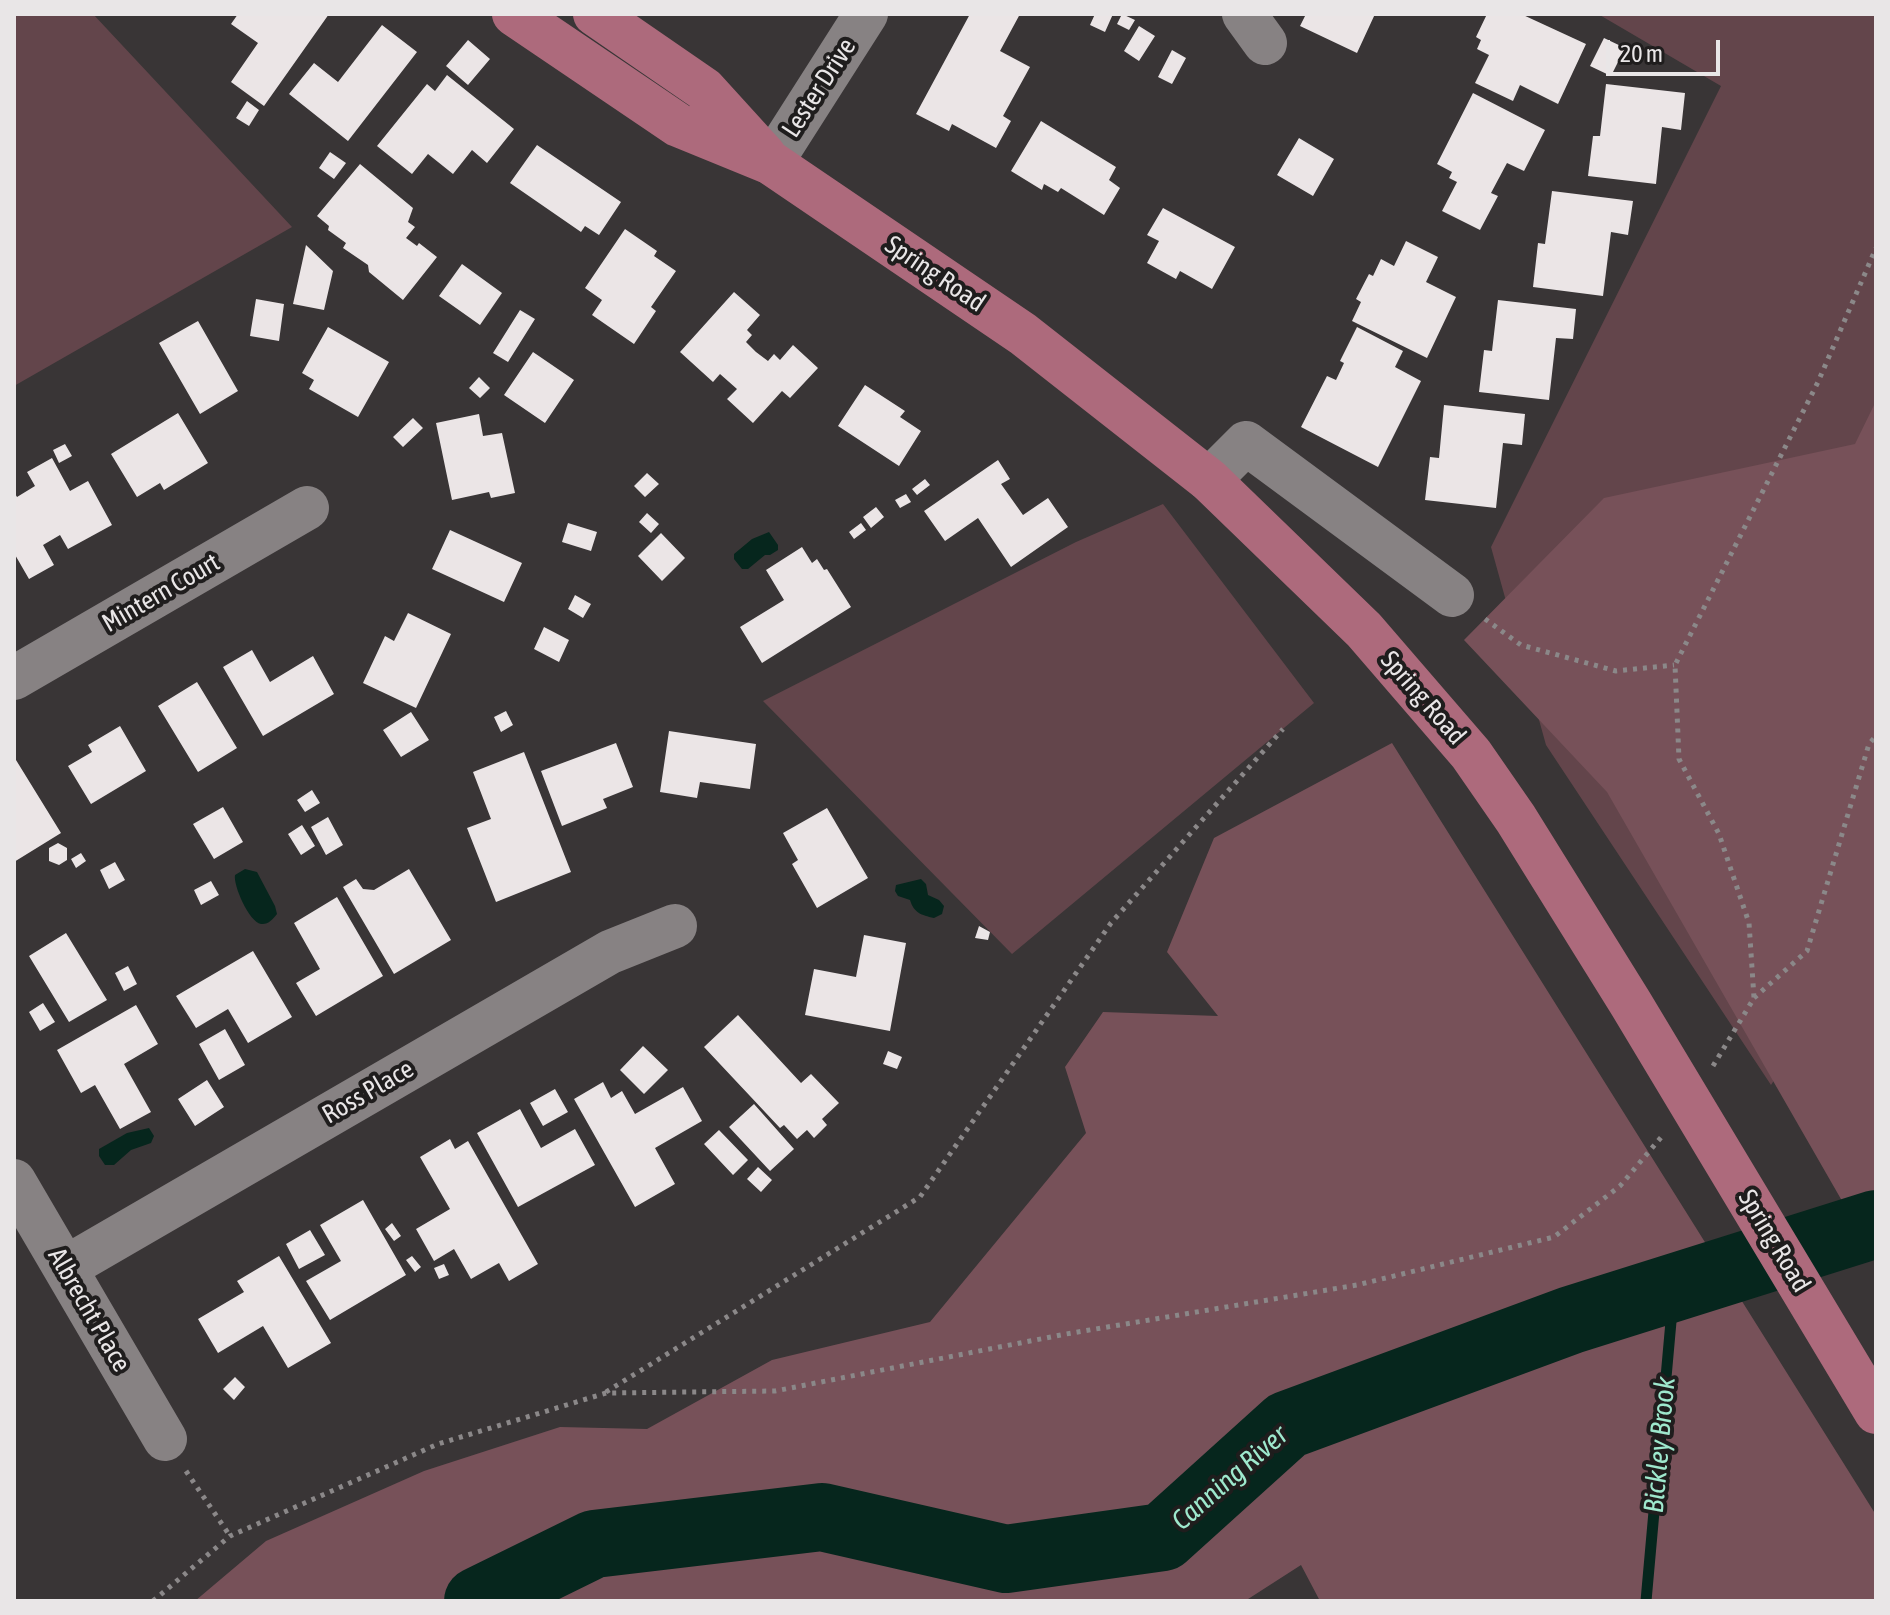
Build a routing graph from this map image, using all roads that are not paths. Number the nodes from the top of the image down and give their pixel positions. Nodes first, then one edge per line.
1 (514, 14) edge
2 (595, 14) edge
3 (866, 14) edge
4 (771, 163) junction
5 (1209, 480) junction
6 (307, 508) dead end
7 (1452, 595) road end
8 (14, 678) edge
9 (675, 926) dead end
10 (14, 1181) edge
11 (65, 1268) junction
12 (1876, 1412) edge
13 (165, 1439) road end

1 - 4 main road, Spring Road
2 - 4 main road, Spring Road
3 - 4 street, Lester Drive
4 - 5 main road, Spring Road
5 - 7 street
5 - 12 main road, Spring Road
6 - 8 street, Mintern Court
9 - 11 street, Ross Place
10 - 11 street, Albrecht Place
11 - 13 street, Albrecht Place

